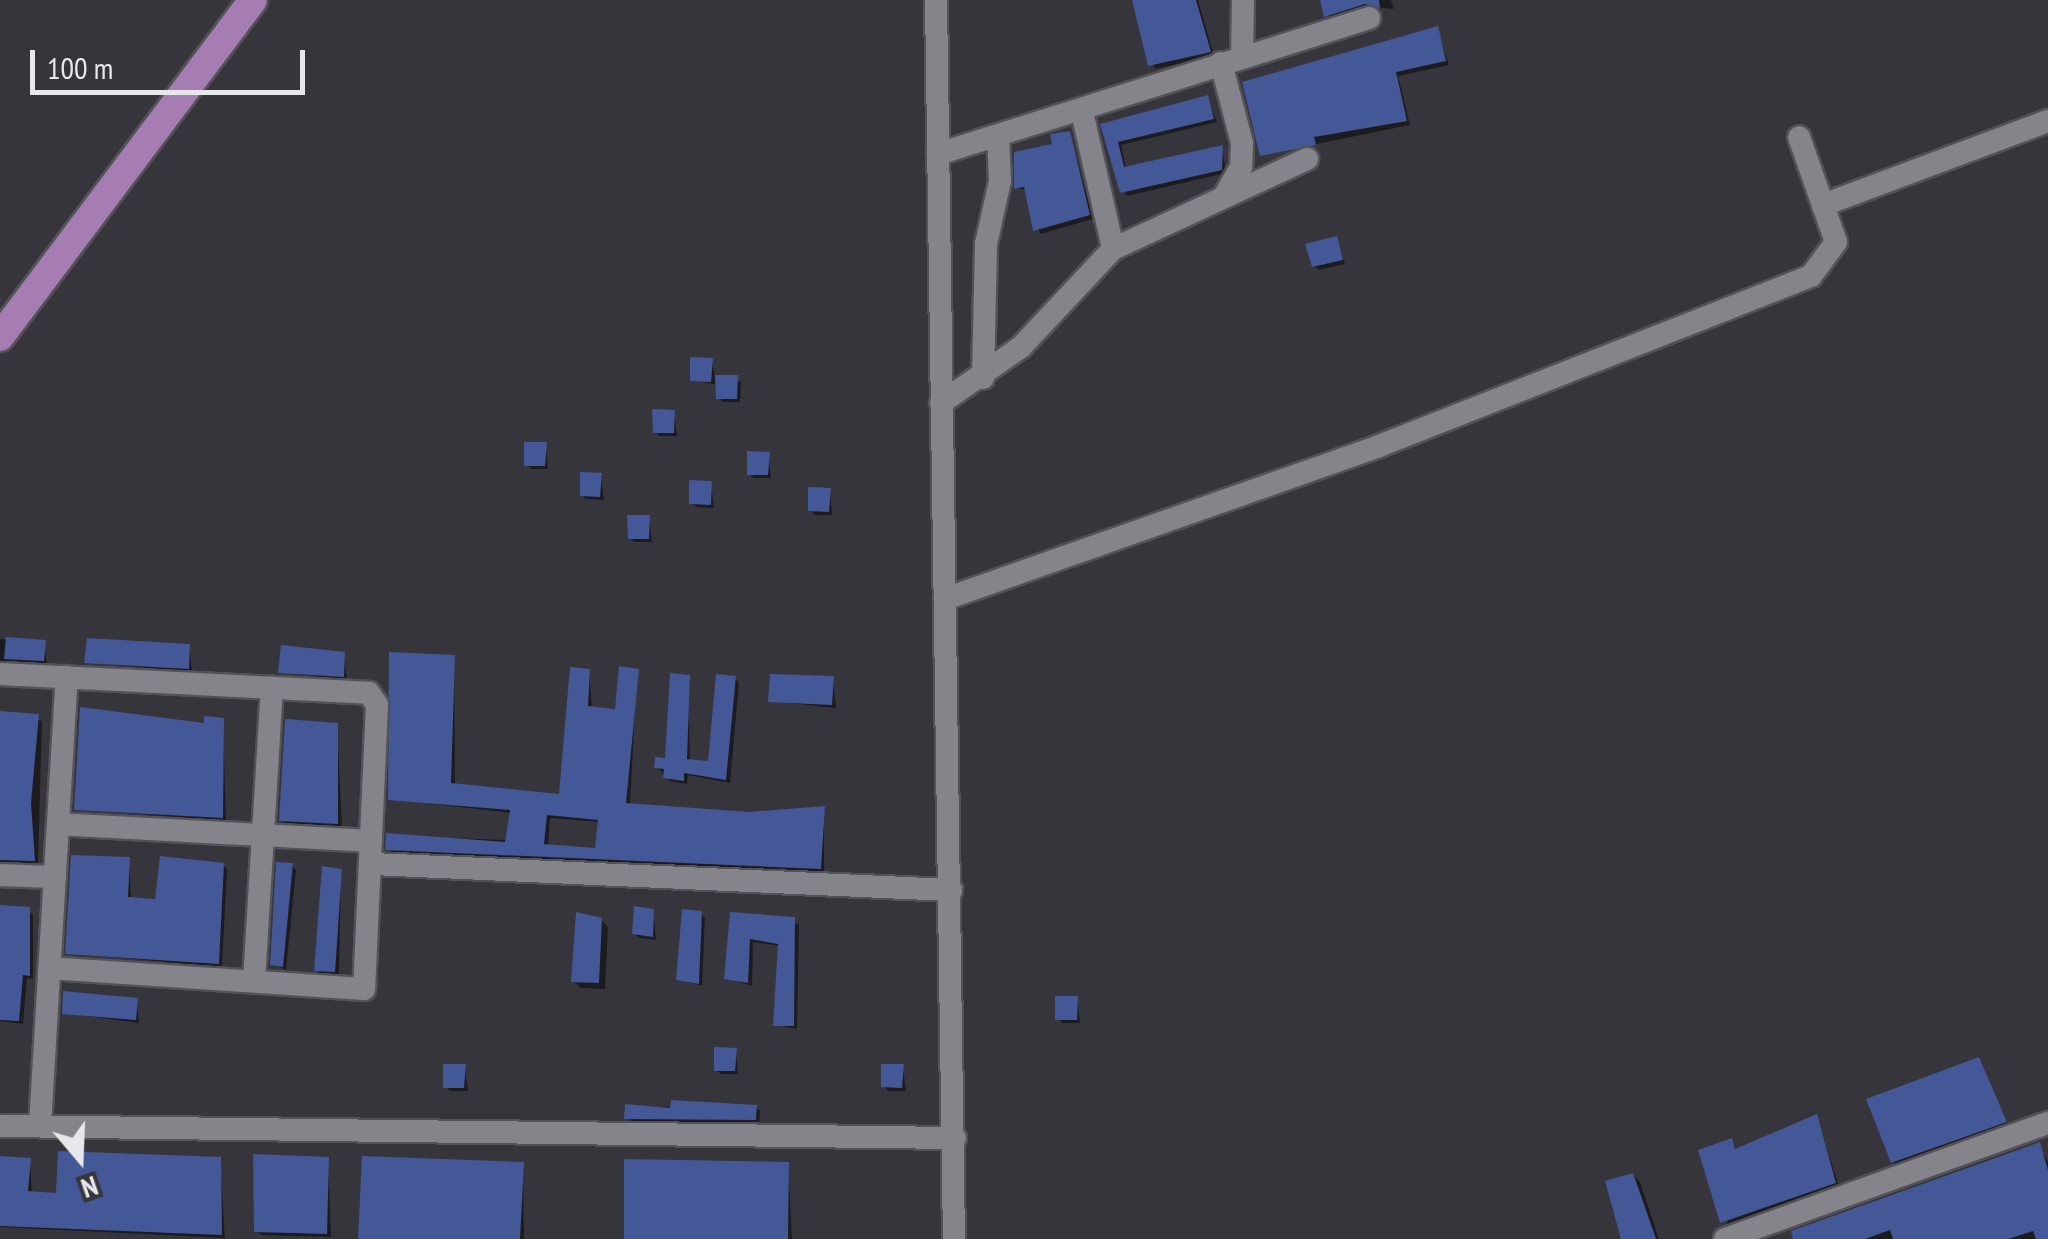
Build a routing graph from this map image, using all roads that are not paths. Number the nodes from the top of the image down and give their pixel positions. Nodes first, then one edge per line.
1 (253, 0) edge
2 (936, 0) edge
3 (1243, 0) edge
4 (1369, 18) dead end
5 (1231, 60) junction
6 (1082, 112) junction
7 (2048, 121) edge
8 (998, 136) junction
9 (1799, 138) dead end
10 (938, 154) junction
11 (1307, 159) dead end
12 (1224, 196) junction
13 (1823, 206) junction
14 (1113, 249) junction
15 (0, 337) edge
16 (984, 378) junction
17 (941, 403) junction
18 (945, 598) junction
19 (0, 674) edge
20 (67, 677) junction
21 (272, 688) junction
22 (58, 824) junction
23 (263, 835) junction
24 (372, 853) junction
25 (0, 875) edge
26 (55, 877) junction
27 (951, 890) junction
28 (50, 968) junction
29 (254, 981) junction
30 (2048, 1123) edge
31 (0, 1126) edge
32 (40, 1126) junction
33 (956, 1138) junction
34 (954, 1239) edge
35 (1725, 1239) edge

1 - 15 main road
2 - 10 street
3 - 5 street
4 - 5 street
5 - 6 street
5 - 12 street
6 - 8 street
6 - 14 street
7 - 13 street
8 - 10 street
8 - 16 street
9 - 13 street
10 - 17 street
11 - 12 street
12 - 14 street
13 - 18 street
14 - 16 street
16 - 17 street
17 - 18 street
18 - 27 street
19 - 20 street
20 - 21 street
20 - 22 street
21 - 23 street
21 - 24 street
22 - 23 street
22 - 26 street
23 - 24 street
23 - 29 street
24 - 27 street
24 - 29 street
25 - 26 street
26 - 28 street
27 - 33 street
28 - 29 street
28 - 32 street
30 - 35 street
31 - 32 street
32 - 33 street
33 - 34 street

